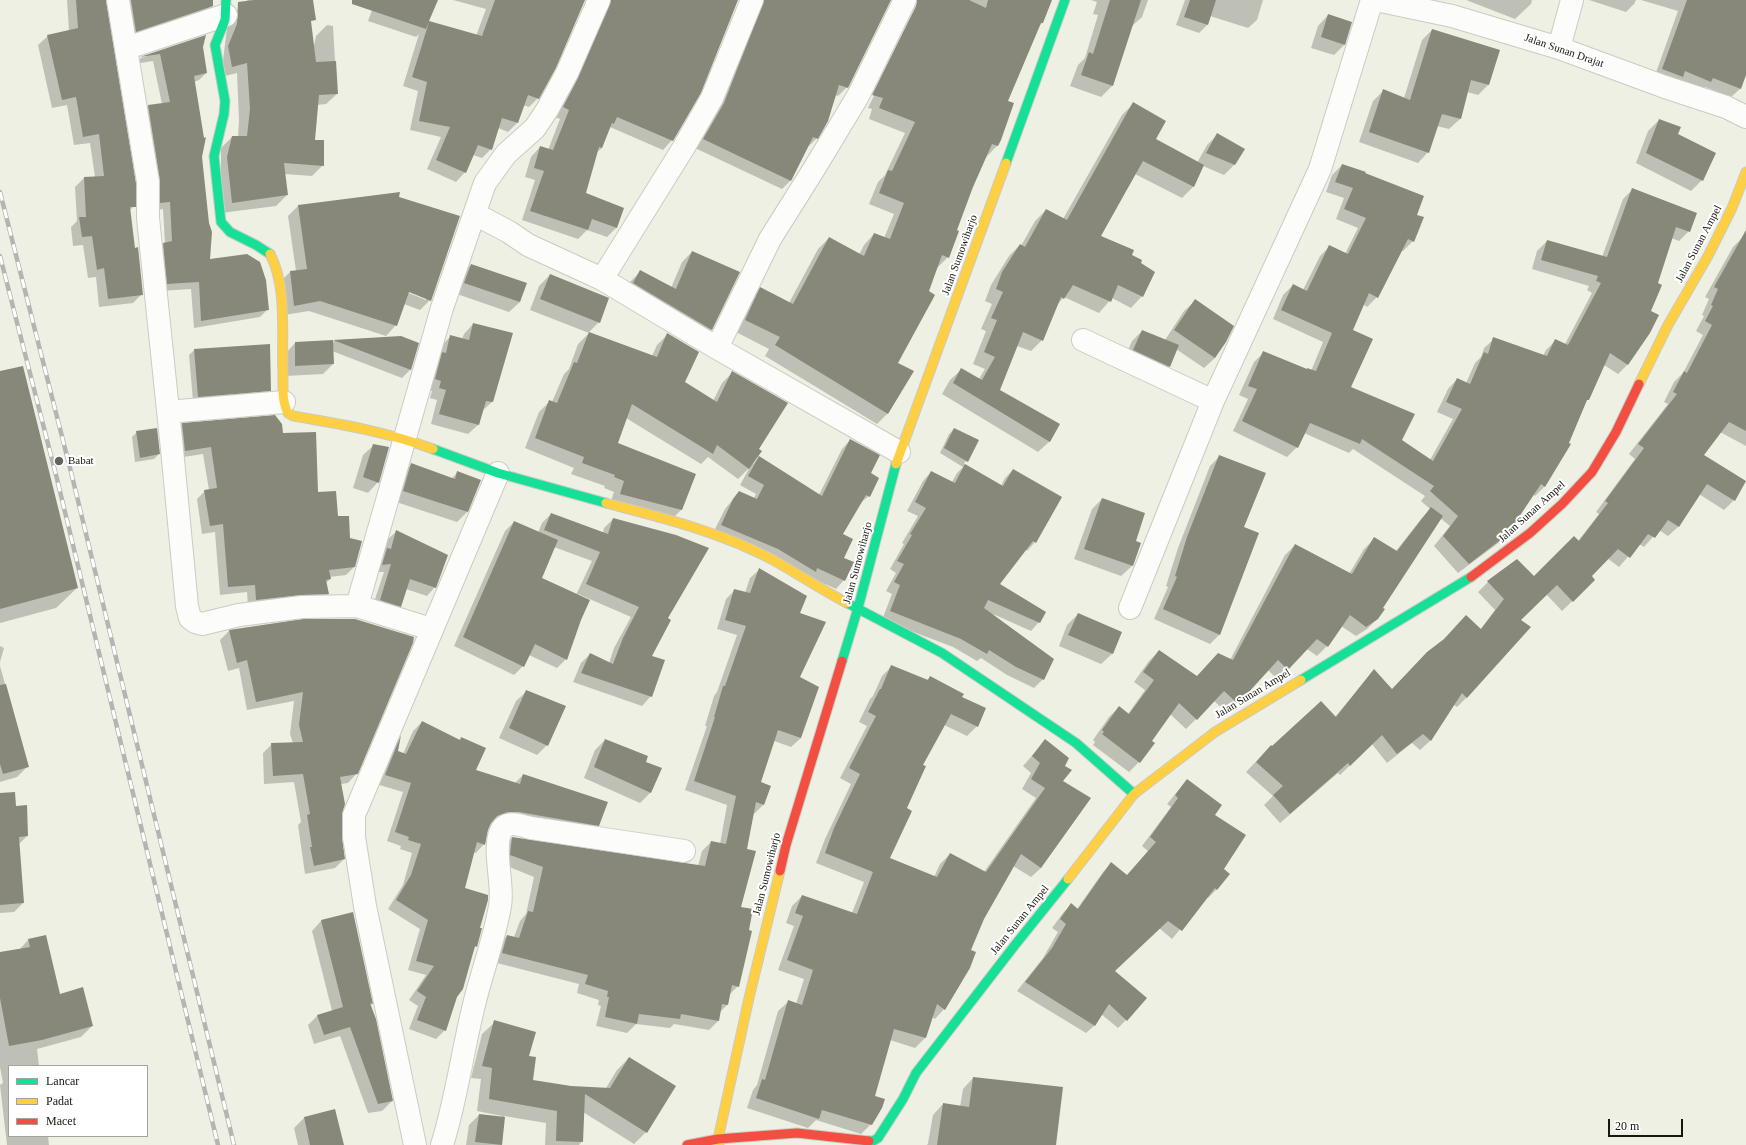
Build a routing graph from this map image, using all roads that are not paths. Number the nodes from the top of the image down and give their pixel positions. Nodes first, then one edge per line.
1 (118, 0) edge
2 (599, 0) edge
3 (752, 0) edge
4 (905, 0) edge
5 (1064, 0) edge
6 (1372, 0) edge
7 (1376, 0) edge
8 (1572, 0) edge
9 (226, 8) edge
10 (127, 48) junction
11 (1559, 48) junction
12 (1746, 117) edge
13 (1746, 172) edge
14 (475, 214) junction
15 (602, 279) junction
16 (1083, 340) dead end
17 (717, 348) junction
18 (1213, 401) junction
19 (284, 402) junction
20 (168, 412) junction
21 (404, 438) junction
22 (899, 452) junction
23 (498, 473) junction
24 (357, 606) junction
25 (858, 608) junction
26 (1130, 608) dead end
27 (431, 629) junction
28 (1134, 794) junction
29 (684, 851) dead end
30 (718, 1142) edge
31 (840, 1142) edge
32 (415, 1145) edge
33 (442, 1145) edge
34 (687, 1145) edge

1 - 10 street
2 - 14 street
3 - 15 street
4 - 17 street
5 - 22 street, Jalan Sumowiharjo
6 - 18 street
7 - 11 street, Jalan Sunan Drajat
8 - 11 street
9 - 10 street
9 - 19 street
10 - 20 street
11 - 12 street, Jalan Sunan Drajat
13 - 28 street, Jalan Sunan Ampel
14 - 15 street
14 - 21 street
15 - 17 street
16 - 18 street
17 - 22 street
18 - 26 street
19 - 20 street
19 - 21 street
20 - 24 street
21 - 23 street
21 - 24 street
22 - 25 street, Jalan Sumowiharjo
23 - 25 street
23 - 27 street
24 - 27 street
25 - 28 street
25 - 30 street, Jalan Sumowiharjo
27 - 32 street
28 - 31 street, Jalan Sunan Ampel
29 - 33 street
30 - 31 street, Jalan Sunan Ampel
30 - 34 street, Jalan Sunan Ampel

